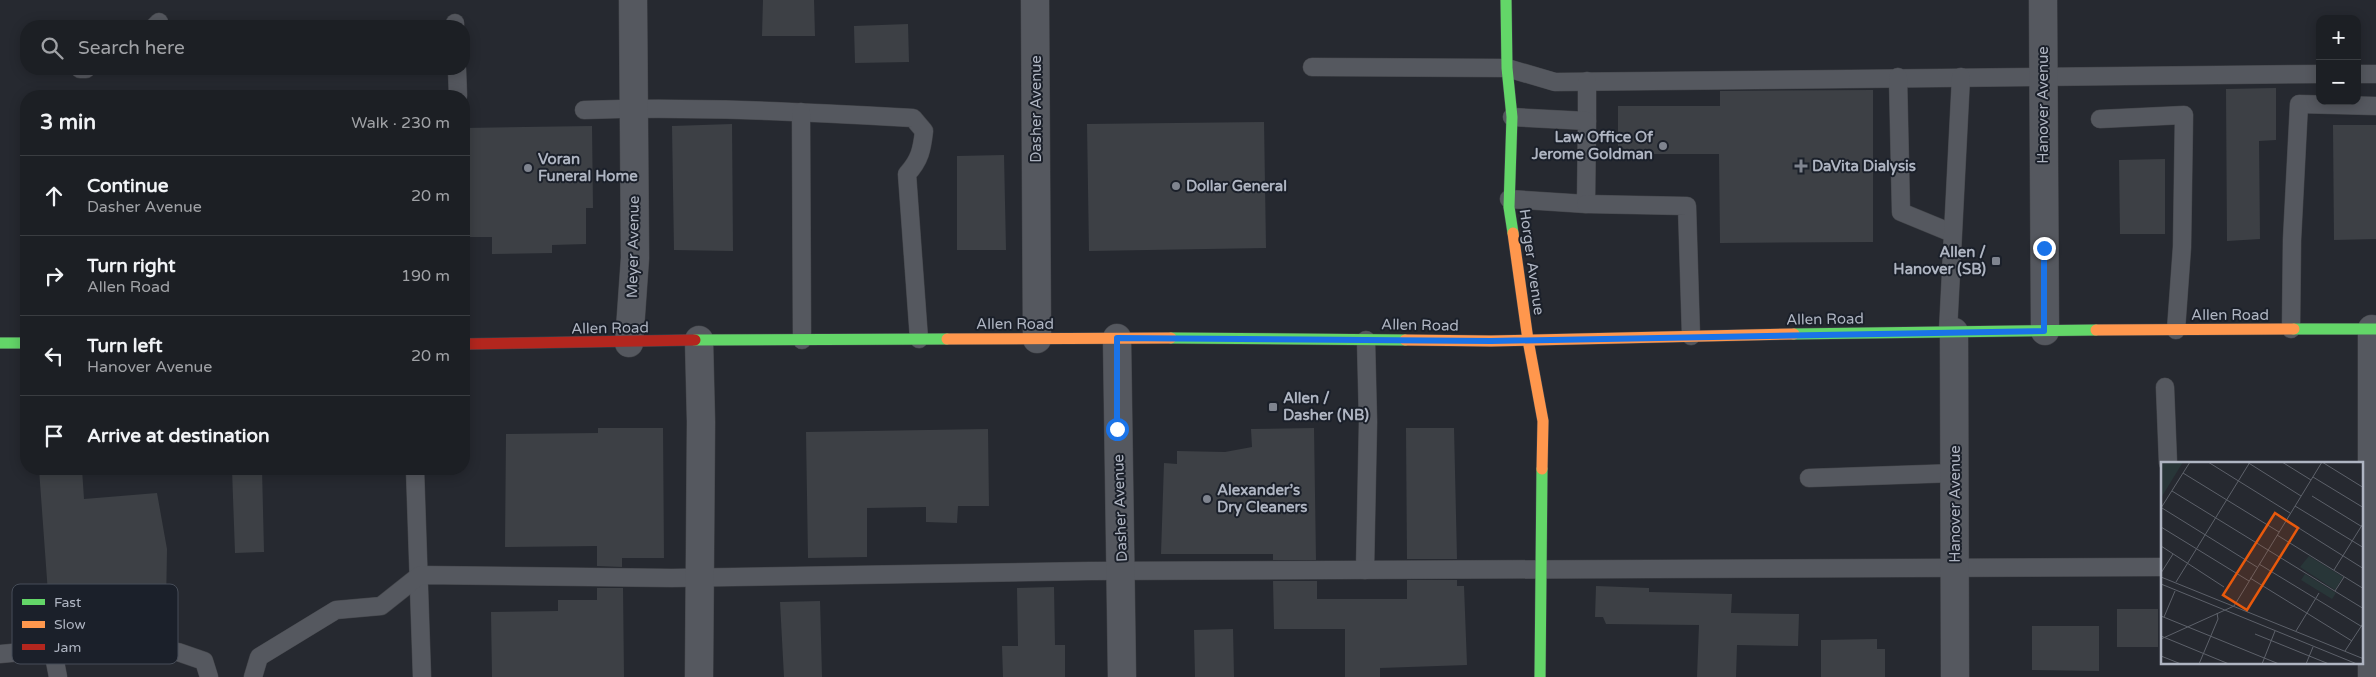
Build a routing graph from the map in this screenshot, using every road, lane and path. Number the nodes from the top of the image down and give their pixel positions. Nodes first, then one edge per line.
1 (633, 0) edge
2 (1035, 0) edge
3 (1506, 0) edge
4 (2043, 0) edge
5 (1312, 67) dead end
6 (1507, 68) junction
7 (2316, 74) edge
8 (2361, 74) edge
9 (2376, 74) edge
10 (457, 75) edge
11 (2043, 76) junction
12 (1961, 77) junction
13 (1898, 78) junction
14 (1587, 81) junction
15 (458, 90) edge
16 (2376, 106) edge
17 (634, 108) junction
18 (584, 110) dead end
19 (800, 112) junction
20 (1512, 117) junction
21 (2100, 119) dead end
22 (1587, 121) junction
23 (1509, 200) junction
24 (1586, 204) junction
25 (1952, 233) junction
26 (2291, 329) junction
27 (2374, 329) edge
28 (2176, 330) junction
29 (1951, 331) junction
30 (2044, 331) junction
31 (1691, 336) junction
32 (1117, 338) junction
33 (919, 339) junction
34 (1037, 339) junction
35 (699, 340) junction
36 (802, 340) junction
37 (1366, 340) junction
38 (1528, 340) junction
39 (0, 343) edge
40 (20, 343) edge
41 (629, 343) junction
42 (470, 344) edge
43 (2165, 386) dead end
44 (2168, 462) edge
45 (1956, 473) junction
46 (415, 475) edge
47 (2374, 475) edge
48 (1809, 478) dead end
49 (2370, 564) edge
50 (2161, 566) edge
51 (1540, 568) junction
52 (1955, 568) junction
53 (1122, 570) junction
54 (1365, 570) junction
55 (420, 575) junction
56 (698, 576) junction
57 (178, 652) edge
58 (56, 664) edge
59 (58, 677) edge
60 (209, 677) edge
61 (253, 677) edge
62 (422, 677) edge
63 (699, 677) edge
64 (1122, 677) edge
65 (1540, 677) edge
66 (1955, 677) edge
67 (2372, 677) edge

1 - 17 street, Meyer Avenue
2 - 34 street, Dasher Avenue
3 - 6 main road, Horger Avenue
4 - 11 street, Hanover Avenue
5 - 6 lane
6 - 14 lane
6 - 20 main road, Horger Avenue
7 - 11 lane
8 - 9 lane
10 - 15 lane
11 - 12 lane
11 - 30 street, Hanover Avenue
12 - 13 lane
12 - 25 lane
13 - 14 lane
13 - 25 lane
14 - 22 lane
16 - 26 lane
17 - 18 lane
17 - 19 lane
17 - 41 street, Meyer Avenue
19 - 33 lane
19 - 36 lane
20 - 22 lane
20 - 23 main road, Horger Avenue
21 - 28 lane
22 - 24 lane
23 - 24 lane
23 - 38 main road, Horger Avenue
24 - 31 lane
25 - 29 lane
26 - 27 main road, Allen Road
26 - 28 main road, Allen Road
27 - 47 street
28 - 30 main road, Allen Road
29 - 30 main road, Allen Road
29 - 31 main road, Allen Road
29 - 45 street, Hanover Avenue
31 - 38 main road, Allen Road
32 - 34 main road, Allen Road
32 - 37 main road, Allen Road
32 - 53 street, Dasher Avenue
33 - 34 main road, Allen Road
33 - 36 main road, Allen Road
35 - 36 main road, Allen Road
35 - 41 main road, Allen Road
35 - 56 street
37 - 38 main road, Allen Road
37 - 54 lane
38 - 51 main road, Horger Avenue
39 - 40 main road
41 - 42 main road, Allen Road
43 - 44 lane
45 - 48 lane
45 - 52 street, Hanover Avenue
46 - 55 lane
47 - 49 street
49 - 67 street
50 - 52 lane
51 - 52 lane
51 - 54 lane
51 - 65 main road, Horger Avenue
52 - 66 street, Hanover Avenue
53 - 54 lane
53 - 56 lane
53 - 64 street, Dasher Avenue
55 - 56 lane
55 - 61 lane
55 - 62 lane
56 - 63 street
57 - 60 lane
58 - 59 lane

